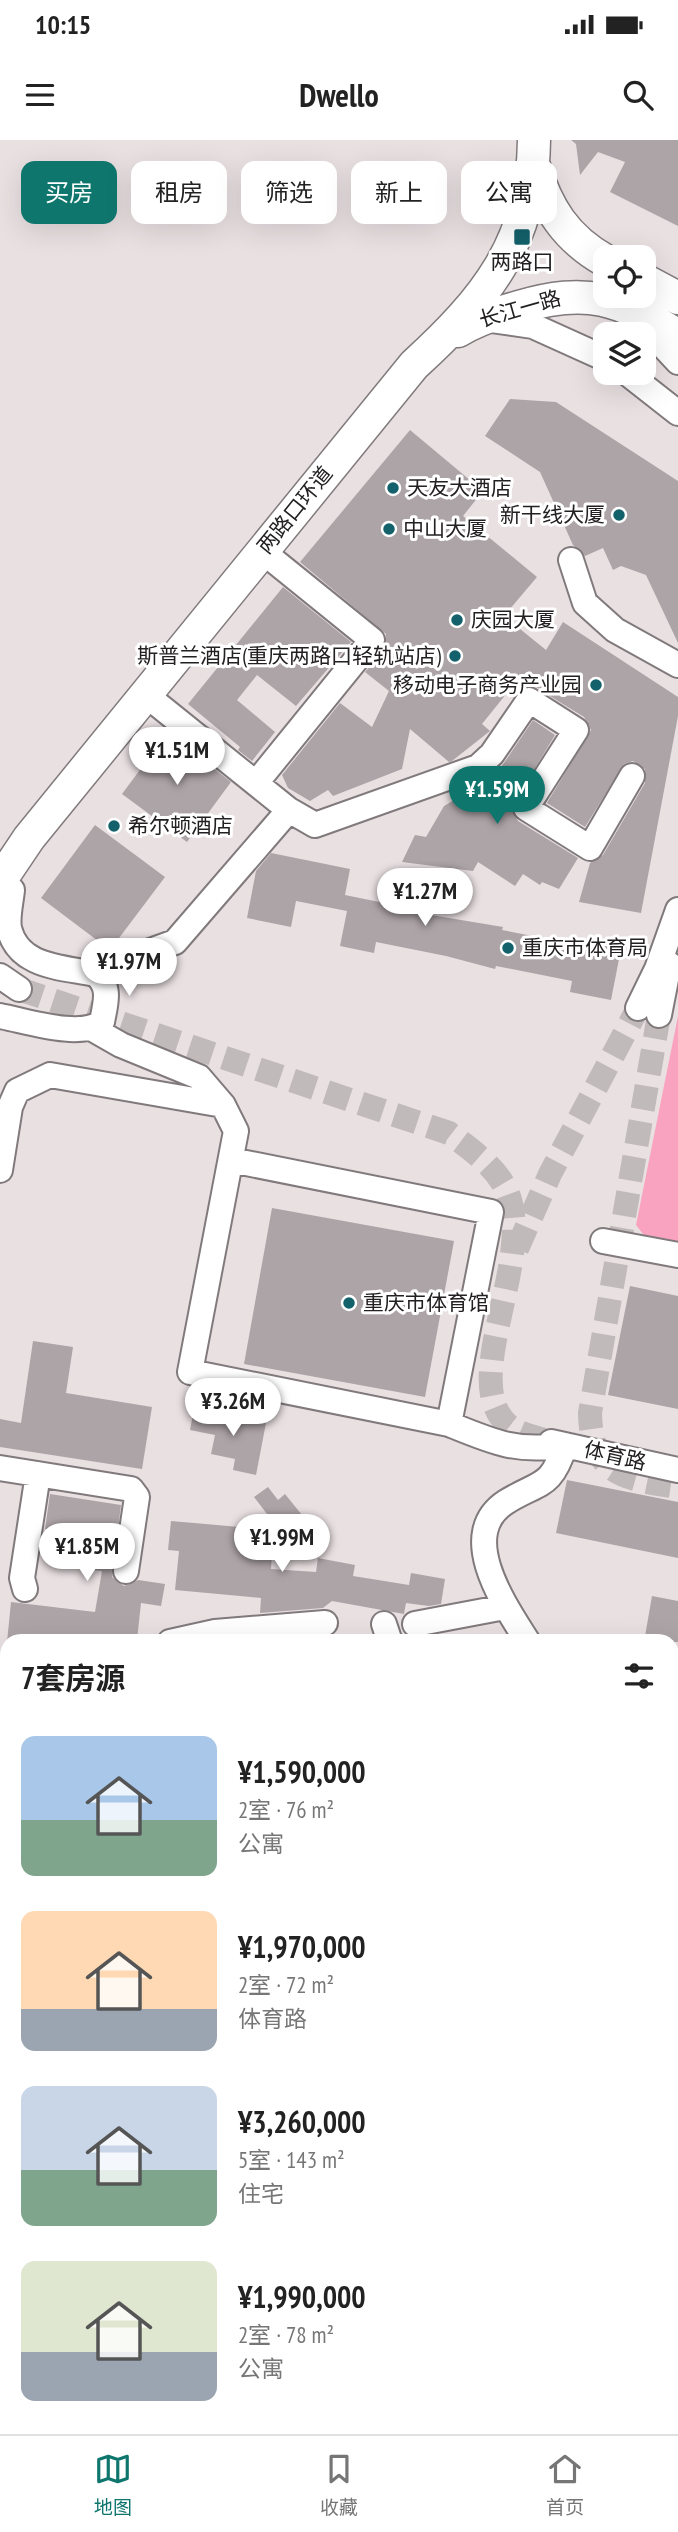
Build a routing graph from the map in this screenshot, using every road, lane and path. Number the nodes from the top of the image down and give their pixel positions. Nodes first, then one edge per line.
1 (534, 153) edge
2 (593, 253) edge
3 (656, 287) edge
4 (593, 296) edge
5 (678, 298) edge
6 (625, 308) edge
7 (632, 308) edge
8 (480, 318) junction
9 (678, 336) edge
10 (442, 340) junction
11 (593, 353) edge
12 (678, 362) edge
13 (642, 385) edge
14 (678, 413) edge
15 (262, 551) junction
16 (570, 560) dead end
17 (678, 665) edge
18 (146, 695) junction
19 (632, 776) dead end
20 (256, 783) junction
21 (289, 810) junction
22 (15, 842) edge
23 (6, 885) edge
24 (678, 910) edge
25 (0, 913) edge
26 (678, 921) edge
27 (102, 979) junction
28 (0, 1016) edge
29 (93, 1029) junction
30 (223, 1105) junction
31 (231, 1160) junction
32 (0, 1170) edge
33 (603, 1241) dead end
34 (678, 1255) edge
35 (449, 1424) junction
36 (558, 1444) junction
37 (0, 1468) edge
38 (678, 1470) edge
39 (38, 1474) junction
40 (126, 1571) dead end
41 (25, 1589) dead end
42 (505, 1606) junction
43 (325, 1623) dead end
44 (415, 1624) dead end
45 (206, 1634) edge
46 (523, 1634) edge

1 - 2 main road
1 - 10 main road, 两路口环道
3 - 5 main road
4 - 8 main road, 长江一路
6 - 12 street
7 - 9 main road, 长江一路
8 - 10 main road, 长江一路
8 - 11 street
10 - 15 main road, 两路口环道
13 - 14 street
15 - 18 main road, 两路口环道
15 - 20 street
16 - 17 street
18 - 20 street
18 - 22 main road, 两路口环道
19 - 21 street
20 - 21 street
21 - 27 street
22 - 23 main road, 两路口环道
23 - 25 street
23 - 27 street
24 - 26 street
27 - 29 street
28 - 29 street
29 - 30 street
30 - 31 street
30 - 32 street
31 - 35 street, 体育路
31 - 35 street
33 - 34 street
35 - 36 street, 体育路
36 - 38 street, 体育路
36 - 42 street
37 - 39 street
39 - 40 street
39 - 41 street
42 - 44 street
42 - 46 street
43 - 45 street

